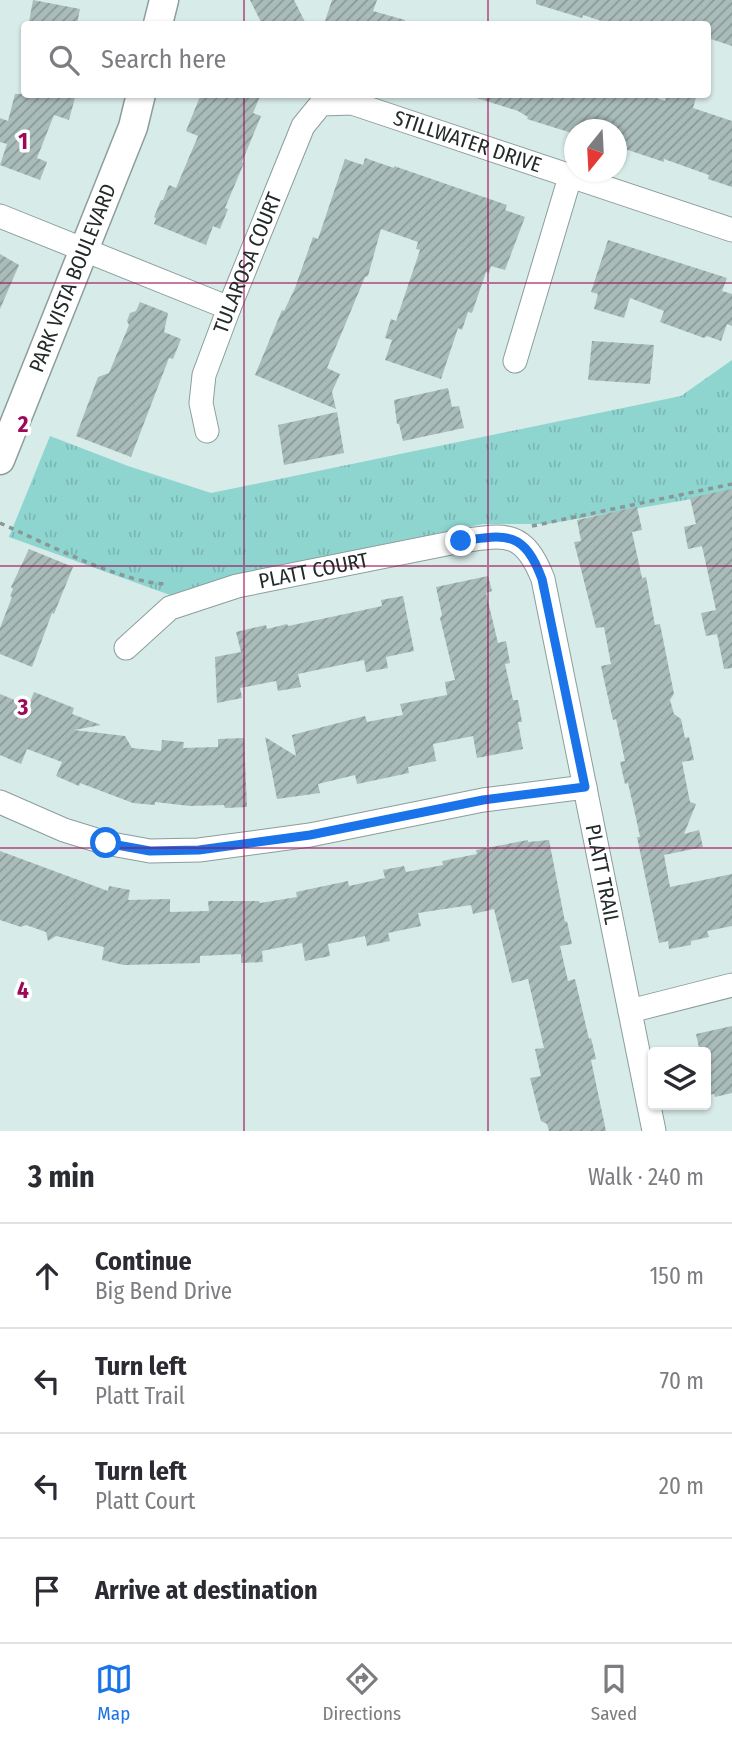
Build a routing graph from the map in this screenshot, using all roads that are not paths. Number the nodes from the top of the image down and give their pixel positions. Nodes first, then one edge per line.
1 (164, 0) edge
2 (159, 21) edge
3 (140, 98) edge
4 (321, 104) joint
5 (564, 175) edge
6 (568, 182) edge
7 (585, 182) edge
8 (0, 216) edge
9 (732, 230) edge
10 (83, 248) junction
11 (229, 308) junction
12 (515, 360) dead end
13 (207, 430) dead end
14 (0, 460) edge
15 (519, 543) joint
16 (126, 648) dead end
17 (585, 787) junction
18 (0, 802) edge
19 (732, 985) edge
20 (630, 1011) junction
21 (654, 1131) edge

1 - 2 street
3 - 10 street, PARK VISTA BOULEVARD
4 - 5 street, STILLWATER DRIVE
4 - 11 street, TULAROSA COURT
6 - 12 street
7 - 9 street, STILLWATER DRIVE
8 - 10 street
10 - 11 street
10 - 14 street, PARK VISTA BOULEVARD
11 - 13 street, TULAROSA COURT
15 - 16 street, PLATT COURT
15 - 17 street, PLATT TRAIL
17 - 18 street
17 - 20 street, PLATT TRAIL
19 - 20 street
20 - 21 street, PLATT TRAIL

